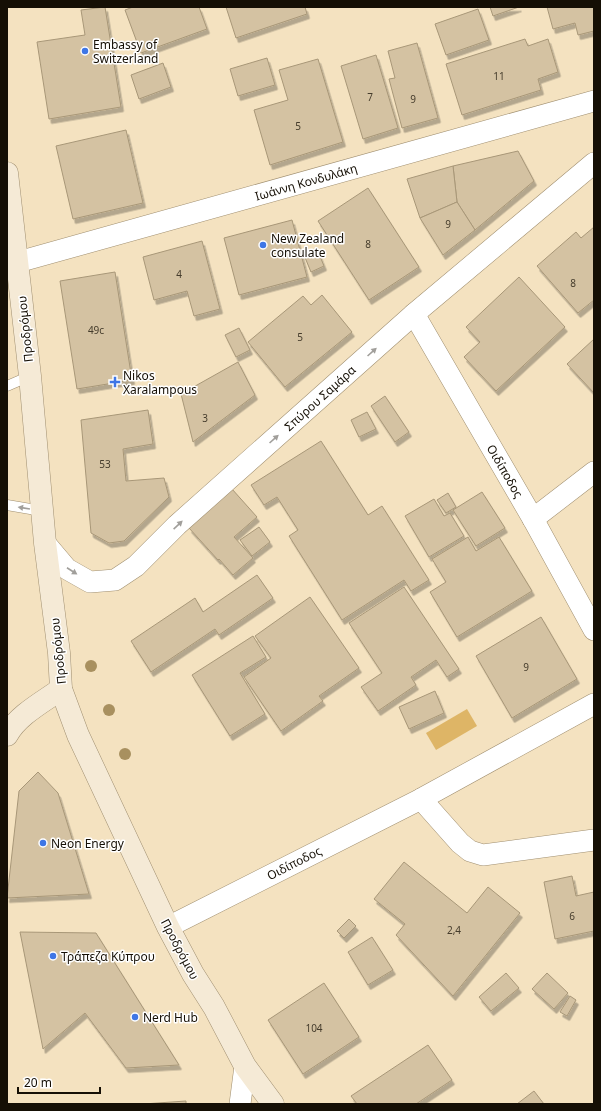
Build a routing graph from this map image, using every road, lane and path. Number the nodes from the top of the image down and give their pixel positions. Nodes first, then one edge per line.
1 (594, 101) edge
2 (594, 163) edge
3 (7, 173) edge
4 (18, 262) junction
5 (414, 314) junction
6 (30, 376) junction
7 (7, 386) edge
8 (594, 472) edge
9 (7, 505) edge
10 (42, 511) junction
11 (533, 519) junction
12 (45, 543) junction
13 (594, 630) edge
14 (61, 689) junction
15 (594, 704) edge
16 (7, 734) edge
17 (421, 799) junction
18 (594, 840) edge
19 (168, 927) junction
20 (245, 1066) junction
21 (240, 1104) edge
22 (272, 1104) edge

1 - 4 street, Ιωάννη Κονδυλάκη
2 - 5 street, Σπύρου Σαμάρα
3 - 4 main road, Προδρόμου
4 - 6 main road, Προδρόμου
5 - 11 street, Οιδίποδος
12 -> 5 street, Σπύρου Σαμάρα
6 - 7 lane
6 - 10 main road, Προδρόμου
8 - 11 street
10 -> 9 lane
10 - 12 main road, Προδρόμου
11 - 13 street, Οιδίποδος
12 - 14 main road, Προδρόμου
14 - 16 main road
14 - 19 main road, Προδρόμου
15 - 17 street, Οιδίποδος
17 - 18 street
17 - 19 street, Οιδίποδος
19 - 20 main road, Προδρόμου
20 - 21 street
20 - 22 main road, Προδρόμου

